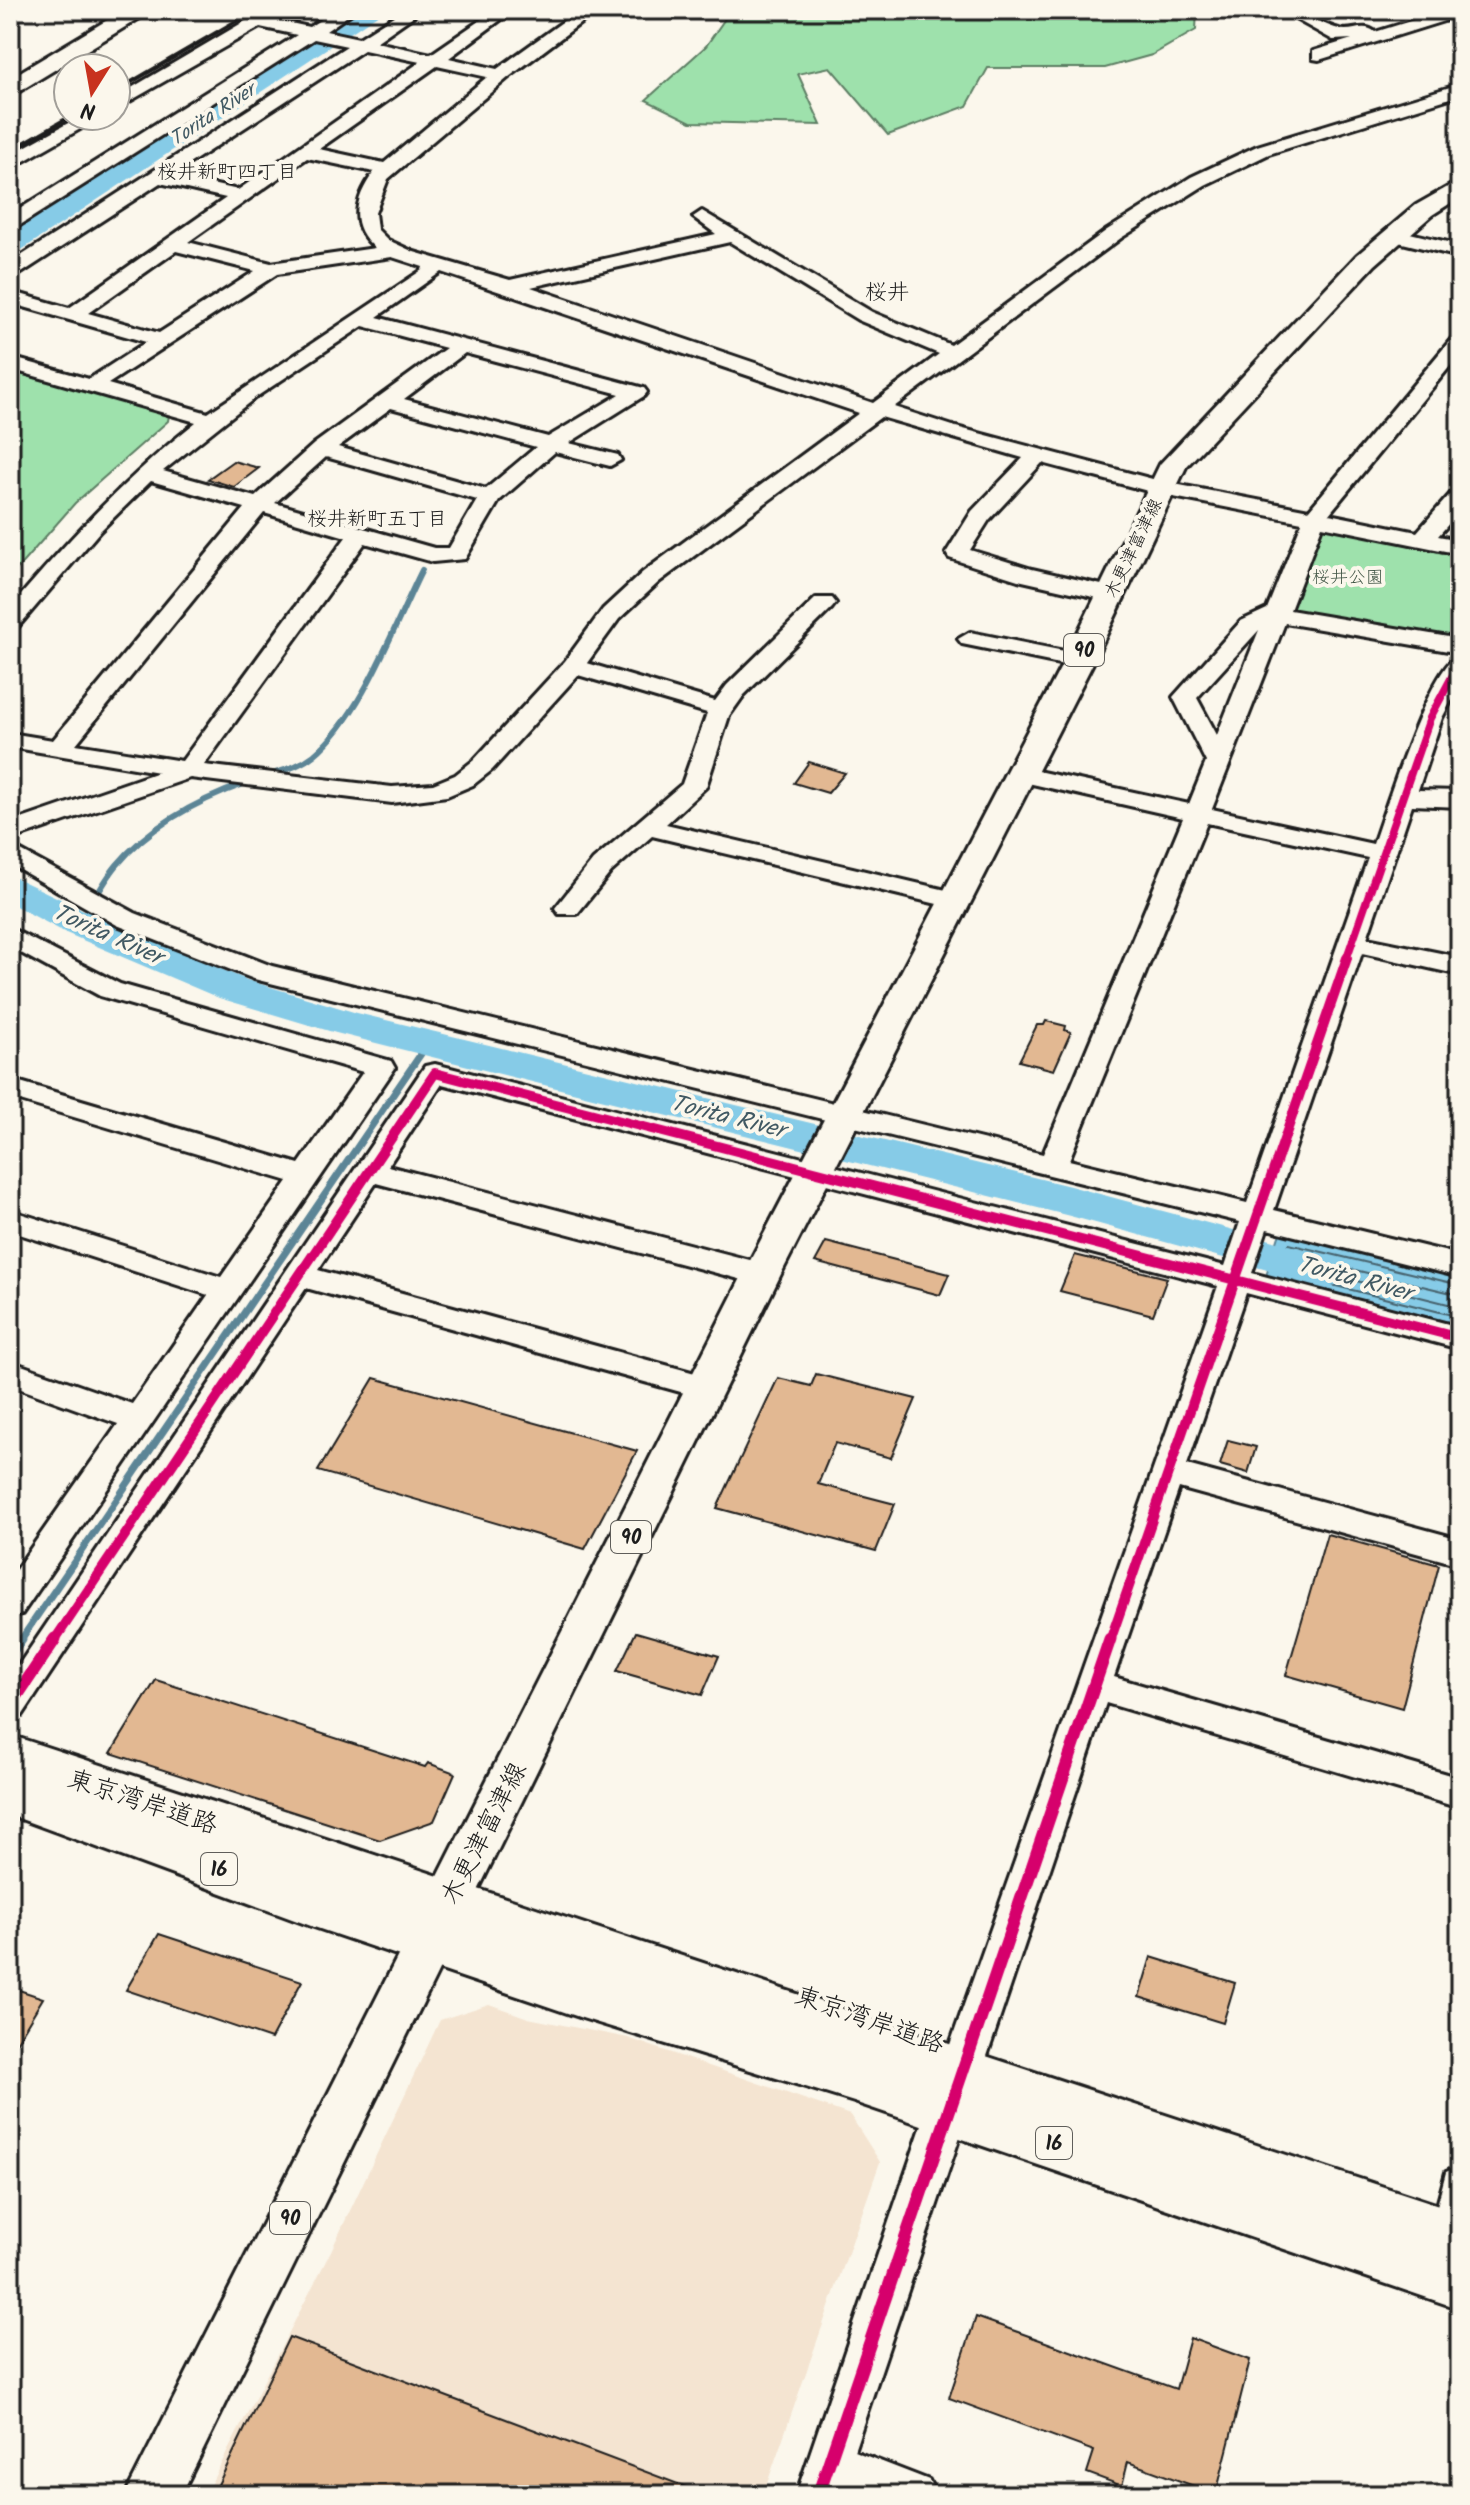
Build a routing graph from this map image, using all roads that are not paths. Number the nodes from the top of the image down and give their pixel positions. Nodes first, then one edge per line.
1 (141, 10) edge
2 (169, 10) edge
3 (275, 10) edge
4 (348, 10) edge
5 (414, 10) edge
6 (506, 10) edge
7 (590, 10) edge
8 (1287, 10) edge
9 (1403, 10) edge
10 (1460, 11) edge
11 (257, 21) junction
12 (312, 34) junction
13 (357, 44) junction
14 (101, 52) edge
15 (1319, 55) dead end
16 (435, 61) junction
17 (501, 75) junction
18 (52, 82) edge
19 (10, 89) edge
20 (1460, 89) edge
21 (132, 106) edge
22 (10, 107) edge
23 (132, 119) edge
24 (160, 128) junction
25 (65, 132) edge
26 (305, 152) junction
27 (10, 163) edge
28 (388, 169) junction
29 (157, 177) junction
30 (1460, 187) edge
31 (241, 196) junction
32 (702, 217) dead end
33 (10, 223) edge
34 (1393, 235) junction
35 (732, 236) junction
36 (172, 244) junction
37 (394, 251) junction
38 (1460, 251) edge
39 (435, 262) junction
40 (271, 269) junction
41 (10, 272) edge
42 (509, 286) junction
43 (10, 297) edge
44 (72, 315) junction
45 (361, 319) junction
46 (162, 340) junction
47 (1460, 341) edge
48 (463, 345) junction
49 (953, 353) junction
50 (10, 363) edge
51 (92, 386) junction
52 (385, 400) junction
53 (876, 410) junction
54 (203, 418) junction
55 (552, 444) junction
56 (322, 449) junction
57 (1038, 455) junction
58 (610, 460) dead end
59 (147, 473) junction
60 (1163, 488) junction
61 (490, 497) junction
62 (1460, 497) edge
63 (259, 505) junction
64 (1315, 517) junction
65 (360, 534) junction
66 (1423, 539) junction
67 (1460, 547) edge
68 (1111, 594) junction
69 (10, 597) edge
70 (824, 603) dead end
71 (1274, 614) junction
72 (10, 622) edge
73 (970, 639) dead end
74 (1460, 646) edge
75 (1079, 661) junction
76 (1460, 662) edge
77 (573, 666) junction
78 (721, 710) junction
79 (10, 740) edge
80 (59, 748) junction
81 (1218, 761) junction
82 (188, 770) junction
83 (1019, 774) junction
84 (1405, 797) junction
85 (1460, 799) edge
86 (1198, 813) junction
87 (650, 828) junction
88 (10, 832) edge
89 (10, 853) edge
90 (1384, 854) junction
91 (954, 900) junction
92 (568, 908) dead end
93 (1353, 943) junction
94 (13, 944) edge
95 (1460, 966) edge
96 (381, 1068) junction
97 (430, 1080) junction
98 (10, 1088) edge
99 (843, 1116) junction
100 (1052, 1166) junction
101 (368, 1171) junction
102 (816, 1172) junction
103 (308, 1177) junction
104 (1257, 1217) junction
105 (10, 1220) edge
106 (1460, 1266) edge
107 (762, 1274) junction
108 (300, 1276) junction
109 (1234, 1280) junction
110 (228, 1290) junction
111 (1460, 1338) edge
112 (10, 1373) edge
113 (706, 1387) junction
114 (139, 1419) junction
115 (1167, 1472) junction
116 (1460, 1552) edge
117 (24, 1561) edge
118 (10, 1605) edge
119 (1093, 1685) junction
120 (10, 1706) edge
121 (10, 1757) edge
122 (10, 1793) edge
123 (1460, 1793) edge
124 (439, 1922) junction
125 (954, 2090) junction
126 (1457, 2235) edge
127 (823, 2479) edge
128 (152, 2495) edge
129 (914, 2495) edge

1 - 19 highway
2 - 14 highway
3 - 11 street
4 - 12 street
5 - 13 street
6 - 16 street
7 - 17 street
8 - 9 street
10 - 15 street
11 - 12 street
11 - 21 street
12 - 13 street
12 - 24 street
13 - 16 street
13 - 29 street
16 - 17 street
16 - 26 street
17 - 28 street
18 - 22 highway
20 - 49 street
23 - 24 street
24 - 33 street
25 - 27 street
26 - 28 street
26 - 31 street
28 - 37 street
29 - 31 street
29 - 41 street
30 - 34 main road, 木更津富津線 / 90
31 - 36 street
32 - 35 street
34 - 38 street
34 - 60 main road, 木更津富津線 / 90
35 - 42 street
35 - 49 street
36 - 40 street
36 - 44 street
37 - 39 street
37 - 40 street
39 - 42 street
39 - 45 street
39 - 54 street
40 - 46 street
42 - 53 street
43 - 44 street
44 - 46 street
45 - 48 street
45 - 54 street
46 - 51 street
47 - 64 street
48 - 52 street
48 - 55 street
49 - 53 street
50 - 51 street
51 - 54 street
52 - 55 street
52 - 56 street
53 - 57 street
53 - 77 street
54 - 59 street
54 - 69 street
55 - 58 street
55 - 61 street
56 - 61 street
56 - 63 street
57 - 60 street
57 - 68 street
59 - 63 street
59 - 72 street
60 - 64 street
60 - 68 main road, 木更津富津線 / 90
61 - 65 street
62 - 66 street
63 - 65 street
63 - 80 street
64 - 66 street
64 - 71 street
65 - 82 street
66 - 67 street
68 - 75 main road, 木更津富津線 / 90
70 - 78 street
71 - 74 street
71 - 81 street
71 - 81 street
73 - 75 street
75 - 83 main road, 木更津富津線 / 90
76 - 84 street
77 - 78 street
77 - 82 street
78 - 87 street
79 - 80 street
80 - 82 street
81 - 86 street
82 - 88 street
83 - 86 street
83 - 91 main road, 木更津富津線 / 90
84 - 85 street
84 - 90 street
86 - 90 street
86 - 100 street
87 - 91 street
87 - 92 street
89 - 99 street
90 - 93 street
91 - 99 main road, 木更津富津線 / 90
93 - 95 street
93 - 104 street
94 - 96 street
96 - 97 street
96 - 103 street
97 - 101 street
97 - 102 street
98 - 103 street
99 - 100 street
99 - 102 main road, 90
100 - 104 street
101 - 107 street
101 - 108 street
102 - 107 main road, 木更津富津線 / 90
102 - 109 street
103 - 110 street
104 - 106 street
104 - 109 street
105 - 110 street
107 - 113 main road, 木更津富津線 / 90
108 - 113 street
108 - 120 street
109 - 111 street
109 - 115 street
110 - 114 street
112 - 114 street
113 - 124 main road, 木更津富津線 / 90
114 - 117 street
115 - 116 street
115 - 119 street
117 - 118 street
119 - 123 street
119 - 125 street
121 - 124 highway, 東京湾岸道路 / 16
122 - 124 highway, 東京湾岸道路 / 16
124 - 125 highway, 東京湾岸道路 / 16
124 - 128 main road, 木更津富津線 / 90
125 - 126 highway, 東京湾岸道路 / 16
125 - 127 street
127 - 129 street

